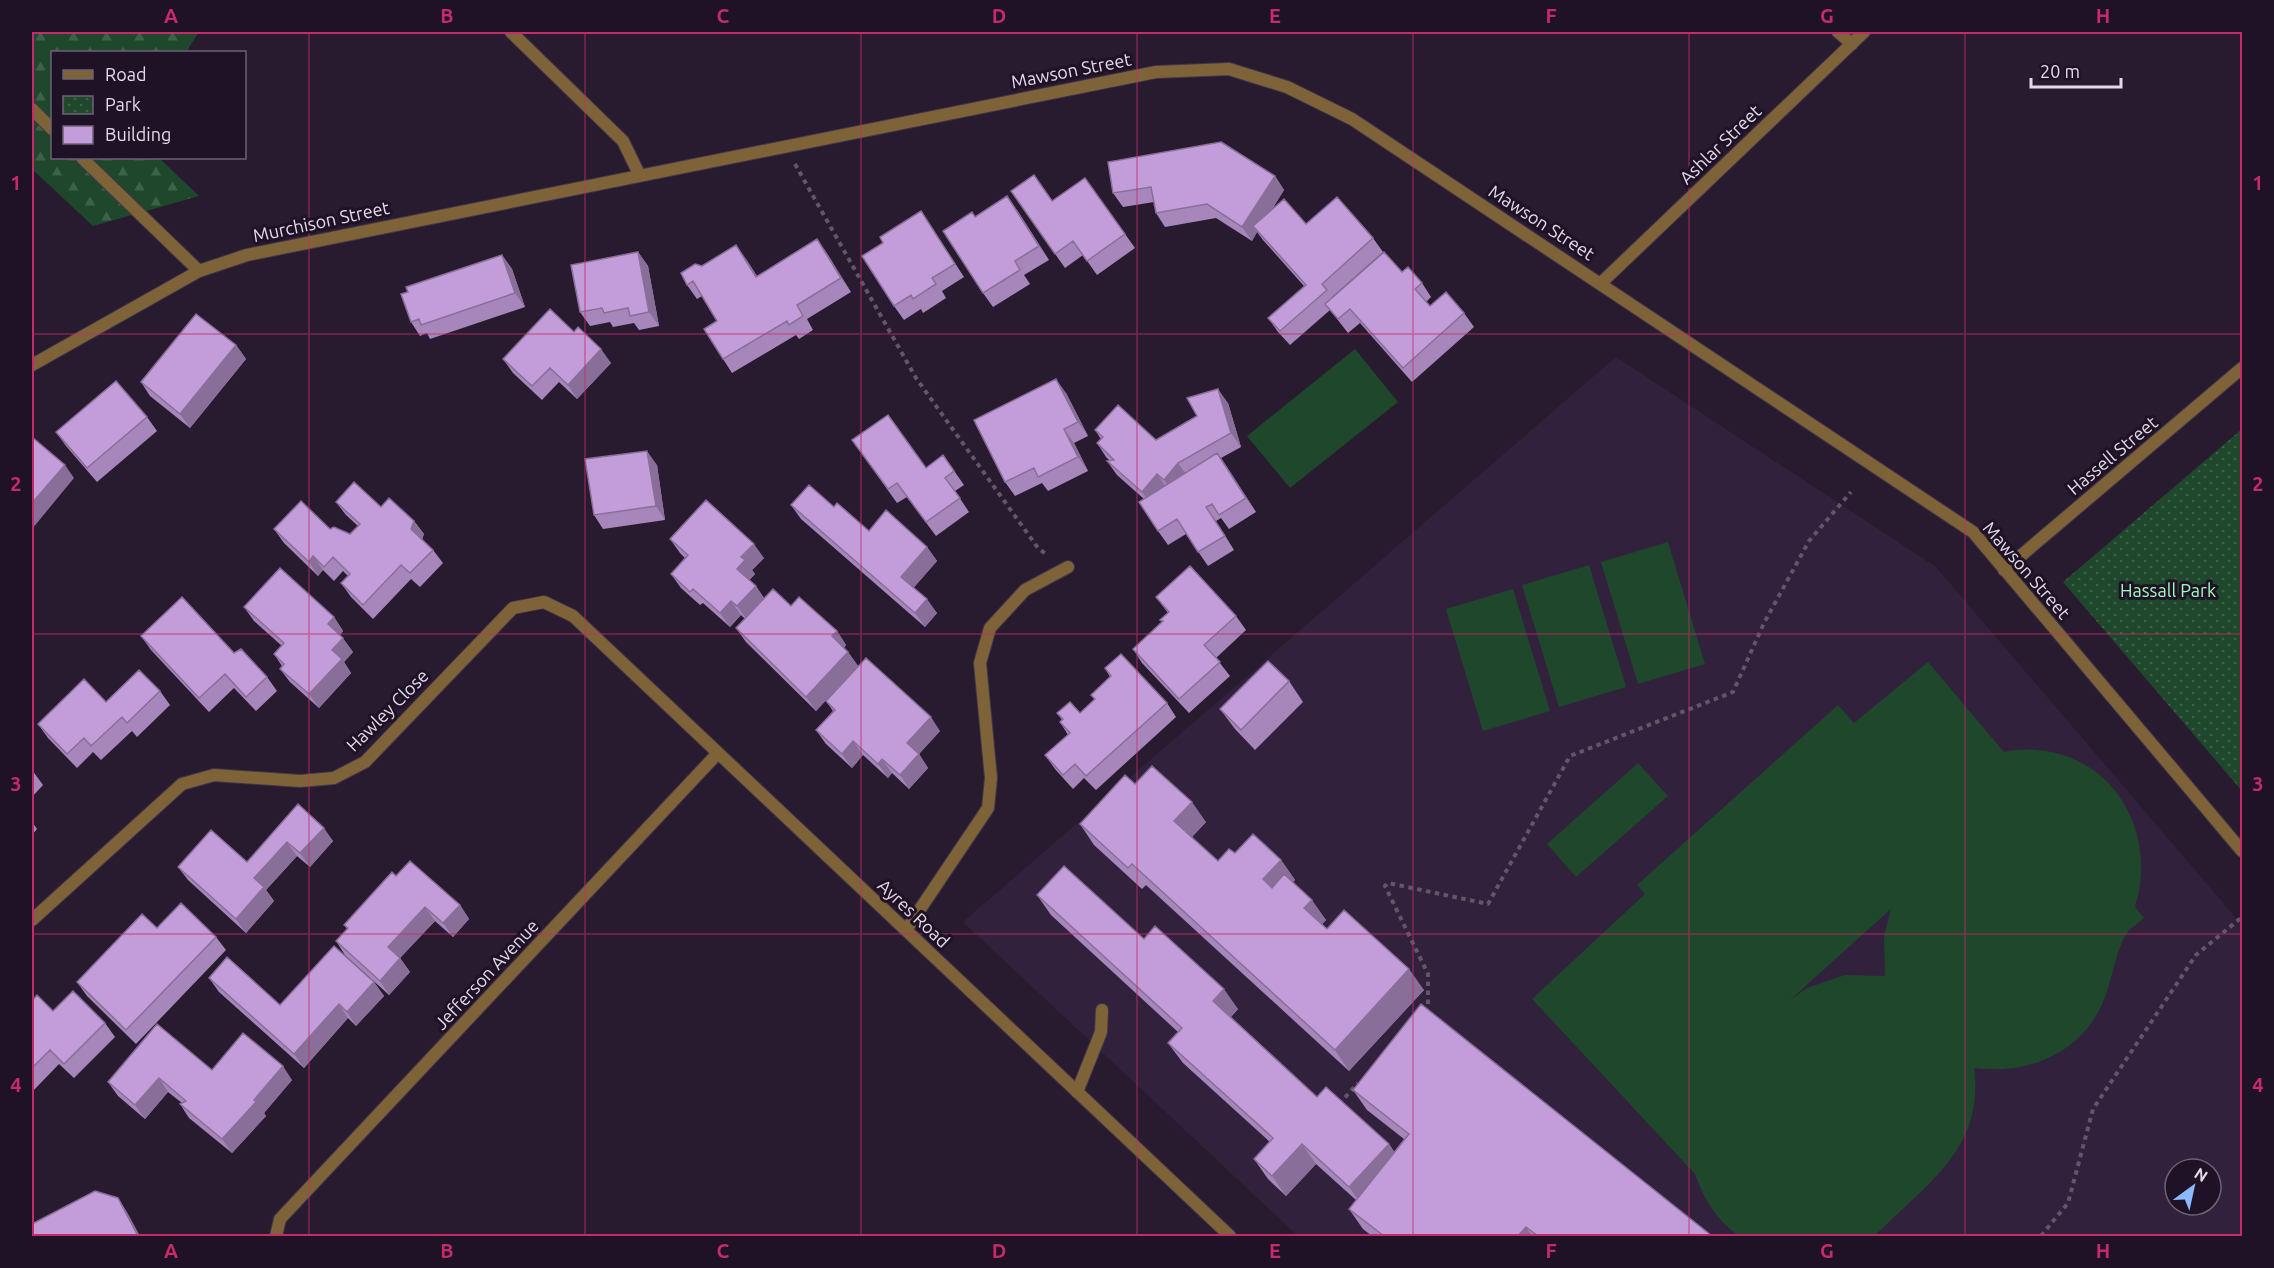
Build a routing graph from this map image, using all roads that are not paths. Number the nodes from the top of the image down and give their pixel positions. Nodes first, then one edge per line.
1 (511, 32) edge
2 (1838, 32) edge
3 (1864, 32) edge
4 (1852, 44) junction
5 (32, 109) edge
6 (51, 128) edge
7 (83, 159) edge
8 (639, 174) junction
9 (199, 271) junction
10 (1601, 283) junction
11 (32, 365) edge
12 (2242, 368) edge
13 (1068, 567) road end
14 (2004, 570) junction
15 (573, 616) joint
16 (718, 753) junction
17 (2242, 851) edge
18 (32, 920) edge
19 (906, 930) junction
20 (1102, 1010) dead end
21 (1077, 1092) junction
22 (276, 1236) edge
23 (1230, 1236) edge

1 - 8 street
2 - 4 street
3 - 4 street, Ashlar Street
4 - 10 street, Ashlar Street
5 - 6 street
7 - 9 street
8 - 9 street, Murchison Street
8 - 10 street, Mawson Street
9 - 11 street, Murchison Street
10 - 14 street, Mawson Street
12 - 14 street, Hassell Street
13 - 19 street
14 - 17 street, Mawson Street
15 - 16 street, Ayres Road
15 - 18 street, Hawley Close
16 - 19 street, Ayres Road
16 - 22 street, Jefferson Avenue
19 - 21 street, Ayres Road
20 - 21 street
21 - 23 street, Ayres Road

